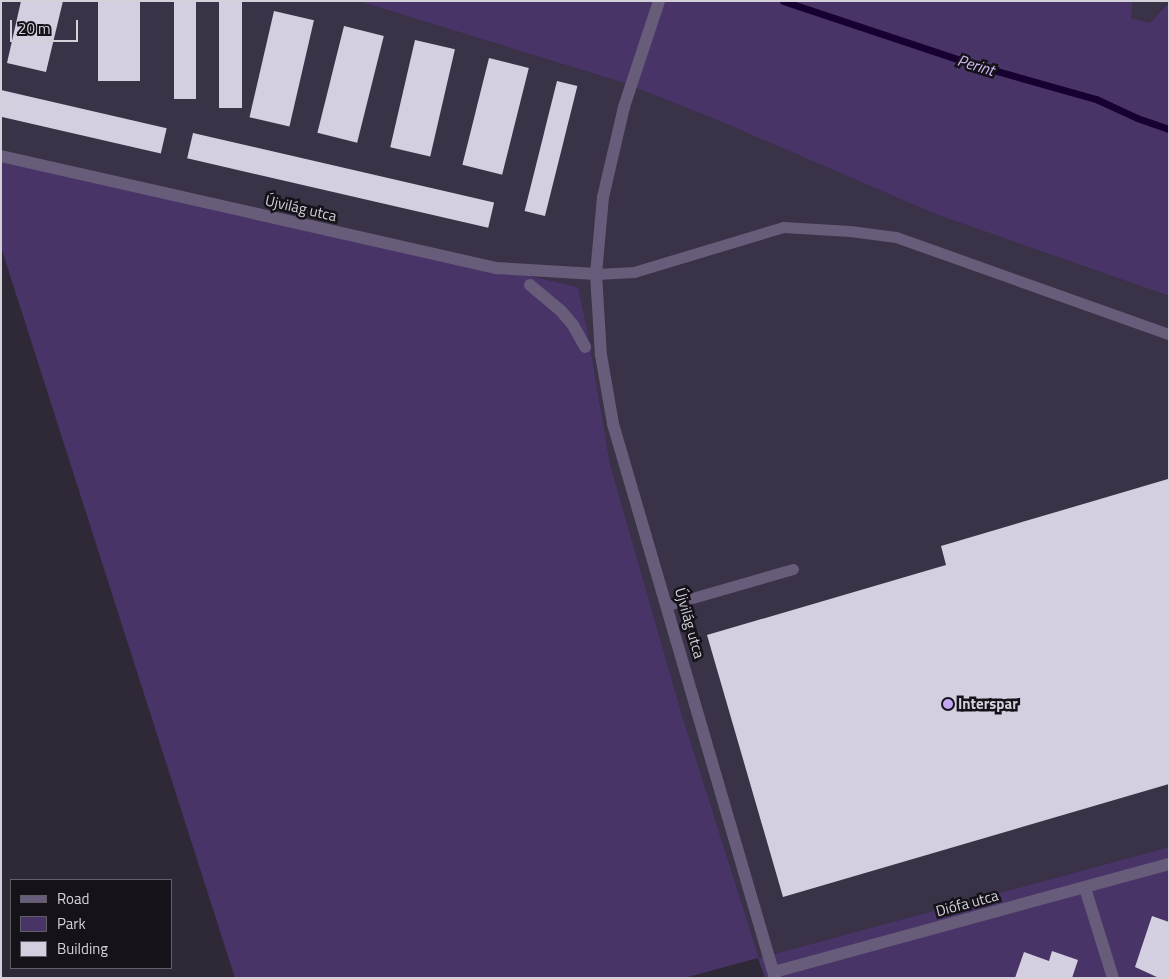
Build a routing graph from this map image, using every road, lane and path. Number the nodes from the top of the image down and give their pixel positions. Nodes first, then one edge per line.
1 (659, 1) edge
2 (1, 156) edge
3 (596, 274) junction
4 (530, 285) dead end
5 (1169, 334) edge
6 (585, 347) dead end
7 (793, 569) dead end
8 (668, 605) junction
9 (1169, 864) edge
10 (1084, 888) junction
11 (774, 975) edge
12 (1113, 978) edge

1 - 3 street, Újvilág utca
2 - 3 street, Újvilág utca
3 - 5 lane
3 - 8 street, Újvilág utca
4 - 6 street
7 - 8 lane
8 - 11 street, Újvilág utca
9 - 10 street, Diófa utca
10 - 11 street, Diófa utca
10 - 12 street

